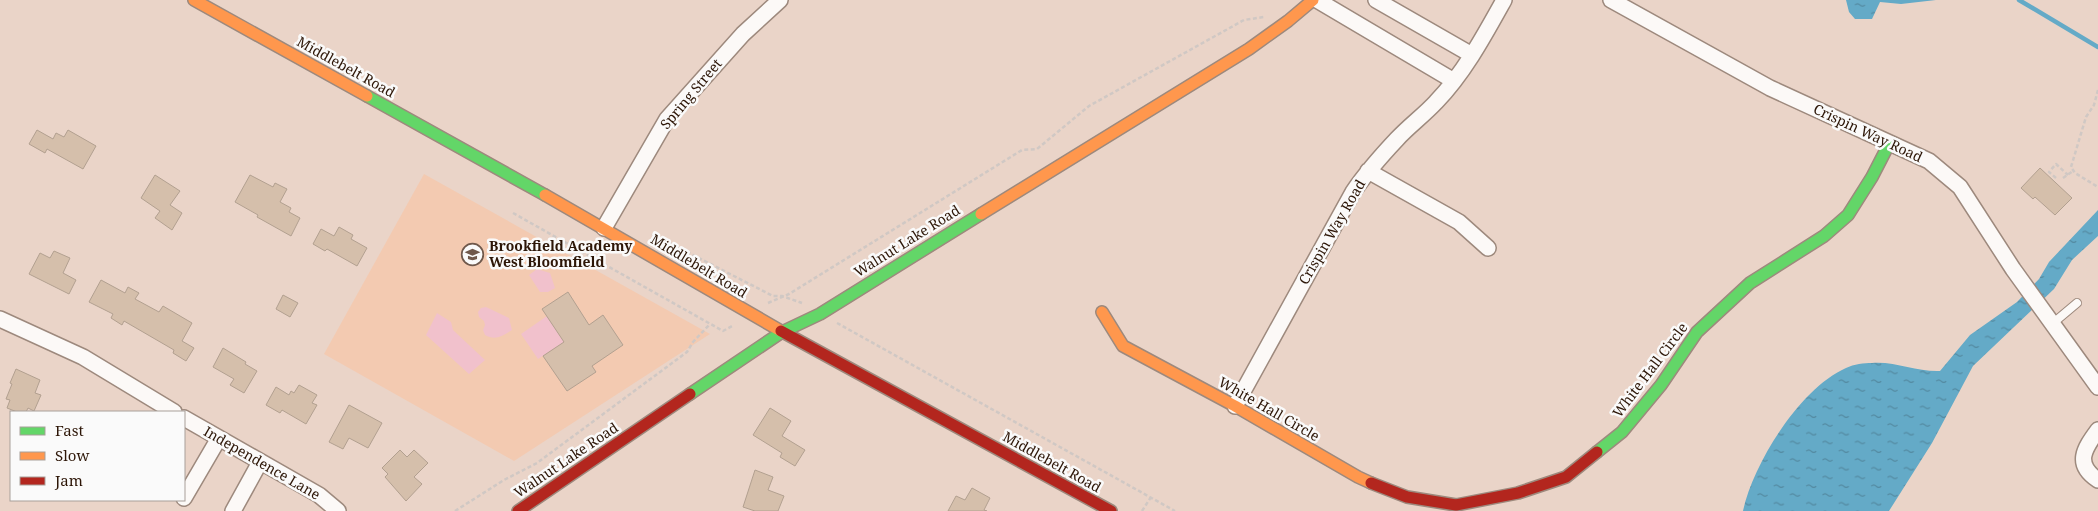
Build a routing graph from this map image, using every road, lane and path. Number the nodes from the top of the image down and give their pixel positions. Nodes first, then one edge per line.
1 (194, 0) edge
2 (780, 0) edge
3 (1315, 0) edge
4 (1376, 0) edge
5 (1504, 0) edge
6 (1611, 0) edge
7 (1272, 12) dead end
8 (1472, 55) junction
9 (1454, 81) junction
10 (2098, 90) edge
11 (1890, 144) junction
12 (1368, 171) junction
13 (2073, 171) junction
14 (2068, 175) junction
15 (2056, 178) dead end
16 (2063, 178) dead end
17 (2098, 187) edge
18 (513, 213) dead end
19 (604, 228) junction
20 (647, 232) dead end
21 (1488, 248) dead end
22 (782, 296) junction
23 (2077, 303) dead end
24 (1102, 312) dead end
25 (820, 314) junction
26 (752, 315) junction
27 (0, 319) edge
28 (710, 324) junction
29 (2052, 324) junction
30 (782, 332) junction
31 (2098, 387) edge
32 (1235, 406) junction
33 (172, 411) edge
34 (185, 419) edge
35 (2098, 430) edge
36 (219, 438) junction
37 (260, 462) junction
38 (2098, 480) edge
39 (185, 496) edge
40 (1151, 497) junction
41 (233, 511) edge
42 (338, 511) edge
43 (455, 511) edge
44 (518, 511) edge
45 (1111, 511) edge
46 (1142, 511) edge
47 (1176, 511) edge

1 - 19 street, Middlebelt Road
2 - 19 street, Spring Street
3 - 9 street
3 - 25 street, Walnut Lake Road
4 - 8 street
5 - 8 street, Crispin Way Road
6 - 11 street, Crispin Way Road
7 - 22 path
8 - 9 street, Crispin Way Road
9 - 12 street, Crispin Way Road
10 - 13 path
11 - 29 street, Crispin Way Road
11 - 32 street, White Hall Circle
12 - 21 street
12 - 32 street, Crispin Way Road
13 - 14 path
13 - 17 path
14 - 15 path
14 - 16 path
18 - 28 path
19 - 26 street, Middlebelt Road
20 - 22 path
22 - 25 path
22 - 26 path
23 - 29 lane
24 - 32 street, White Hall Circle
25 - 30 street, Walnut Lake Road
25 - 40 path
26 - 28 path
26 - 30 street, Middlebelt Road
27 - 33 street
28 - 43 path
29 - 31 street, Crispin Way Road
30 - 44 street, Walnut Lake Road
30 - 45 street, Middlebelt Road
34 - 36 street, Independence Lane
35 - 38 street
36 - 37 street, Independence Lane
36 - 39 street
37 - 41 street
37 - 42 street, Independence Lane
40 - 46 path
40 - 47 path

